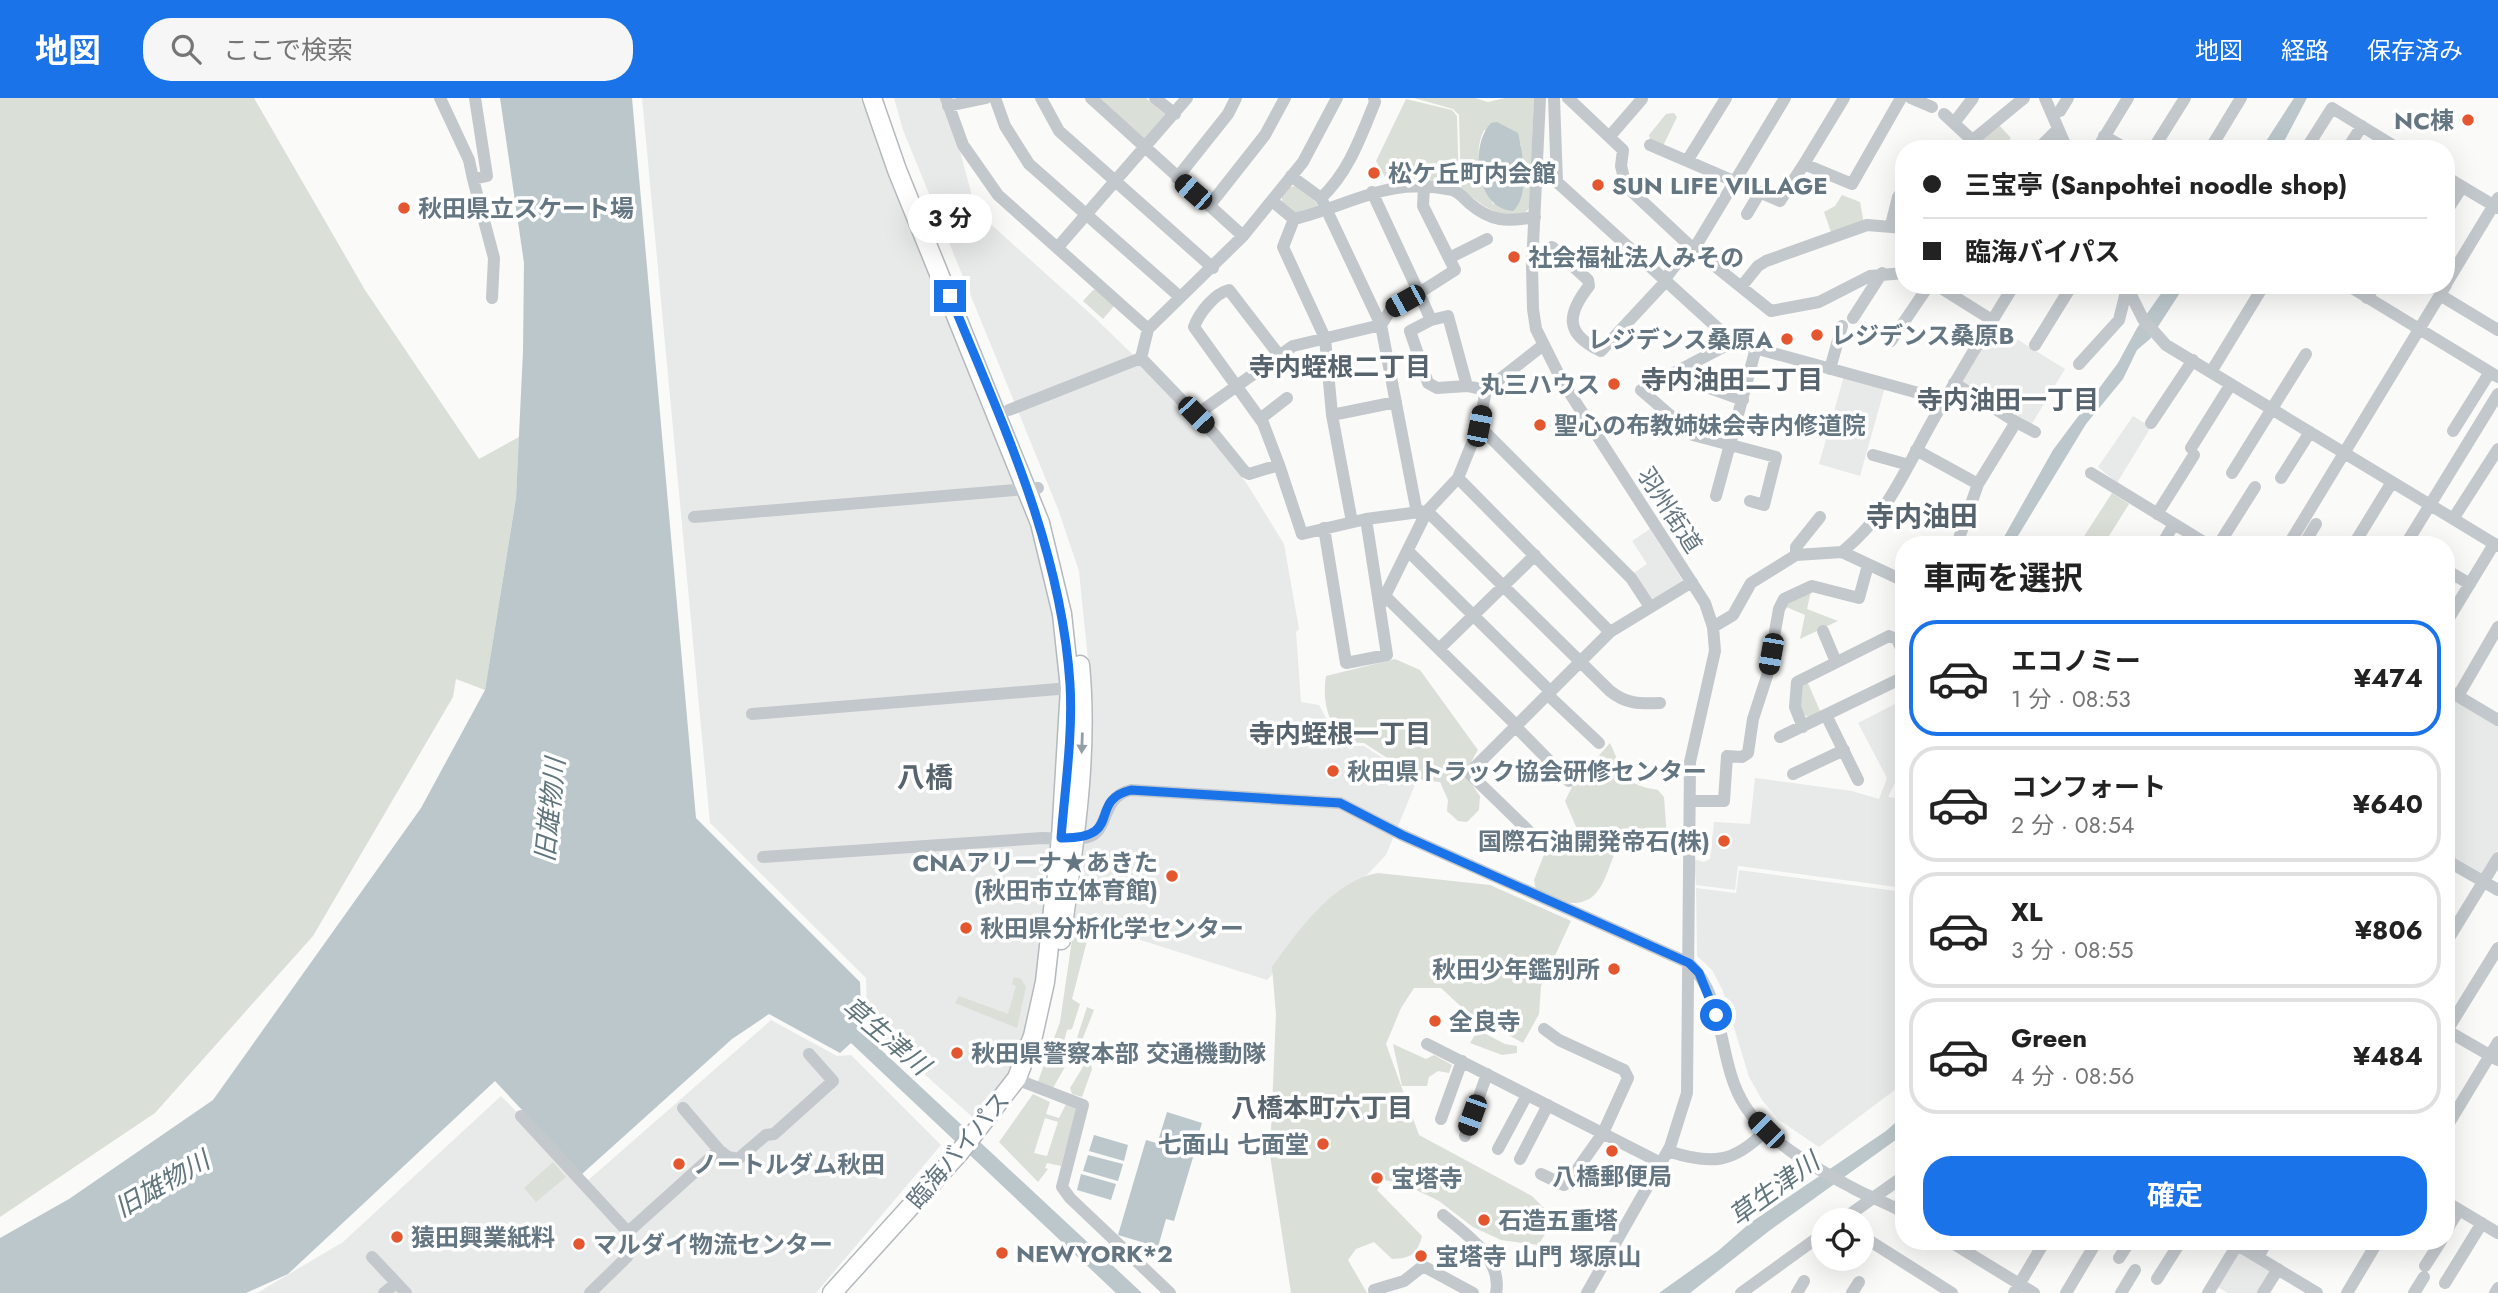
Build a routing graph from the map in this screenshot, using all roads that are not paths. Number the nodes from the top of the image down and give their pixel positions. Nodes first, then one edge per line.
1 (440, 98) edge
2 (475, 98) edge
3 (872, 98) edge
4 (884, 98) edge
5 (986, 98) edge
6 (995, 98) edge
7 (1041, 98) edge
8 (1091, 98) edge
9 (1155, 98) edge
10 (1187, 98) edge
11 (1236, 98) edge
12 (1285, 98) edge
13 (1374, 98) edge
14 (1541, 98) edge
15 (1554, 98) edge
16 (1569, 98) edge
17 (1726, 98) edge
18 (1785, 98) edge
19 (1844, 98) edge
20 (1901, 98) edge
21 (1911, 98) edge
22 (1973, 98) edge
23 (2024, 98) edge
24 (2045, 98) edge
25 (2068, 98) edge
26 (2128, 98) edge
27 (2185, 98) edge
28 (2241, 98) edge
29 (1642, 99) edge
30 (1332, 100) edge
31 (947, 102) edge
32 (1932, 107) dead end
33 (2060, 111) dead end
34 (1175, 114) junction
35 (2362, 126) junction
36 (2058, 128) junction
37 (1609, 136) junction
38 (2105, 136) junction
39 (1964, 140) edge
40 (1972, 140) edge
41 (2047, 140) edge
42 (2063, 140) edge
43 (2103, 140) edge
44 (2112, 140) edge
45 (2159, 140) edge
46 (2215, 140) edge
47 (2312, 140) edge
48 (2353, 140) edge
49 (2385, 140) edge
50 (1650, 145) dead end
51 (1146, 149) junction
52 (1687, 161) junction
53 (1804, 164) junction
54 (1292, 176) junction
55 (1177, 178) junction
56 (473, 179) junction
57 (1735, 180) junction
58 (1116, 182) junction
59 (2455, 183) edge
60 (1424, 187) junction
61 (2462, 187) junction
62 (1372, 192) junction
63 (1760, 192) junction
64 (2455, 198) edge
65 (1272, 201) junction
66 (1324, 203) junction
67 (2496, 204) edge
68 (1209, 206) junction
69 (1747, 214) dead end
70 (1087, 215) junction
71 (1535, 218) junction
72 (1294, 219) junction
73 (1895, 227) edge
74 (1243, 236) junction
75 (1487, 239) dead end
76 (1058, 247) junction
77 (1552, 247) dead end
78 (1692, 247) junction
79 (1449, 258) junction
80 (1213, 268) junction
81 (2455, 270) edge
82 (1882, 273) junction
83 (1895, 273) edge
84 (1666, 280) junction
85 (1741, 287) junction
86 (1419, 293) junction
87 (1923, 294) edge
88 (1958, 294) edge
89 (2008, 294) edge
90 (2066, 294) edge
91 (2125, 294) edge
92 (2131, 294) edge
93 (2259, 294) edge
94 (2361, 294) edge
95 (2369, 294) edge
96 (2440, 294) edge
97 (2452, 294) edge
98 (1180, 297) junction
99 (492, 298) dead end
100 (2367, 298) junction
101 (1431, 320) junction
102 (1992, 320) junction
103 (1381, 325) junction
104 (1148, 329) junction
105 (2420, 329) junction
106 (2498, 330) edge
107 (1325, 338) junction
108 (1891, 341) dead end
109 (1733, 342) junction
110 (2035, 345) dead end
111 (1542, 346) junction
112 (1756, 348) junction
113 (2306, 354) dead end
114 (1279, 355) junction
115 (1141, 358) junction
116 (2193, 360) junction
117 (2079, 365) dead end
118 (1830, 369) junction
119 (2211, 372) junction
120 (2494, 374) edge
121 (1694, 379) dead end
122 (1954, 383) junction
123 (2231, 384) junction
124 (1467, 386) junction
125 (1236, 387) junction
126 (1486, 390) junction
127 (2498, 394) edge
128 (1287, 398) dead end
129 (1744, 400) junction
130 (1944, 400) junction
131 (1396, 402) junction
132 (2273, 409) junction
133 (1009, 410) junction
134 (1196, 415) junction
135 (1332, 415) junction
136 (1260, 419) junction
137 (2017, 422) junction
138 (2151, 423) dead end
139 (1479, 426) junction
140 (2453, 431) dead end
141 (2035, 432) dead end
142 (2310, 432) junction
143 (1732, 444) junction
144 (2498, 449) edge
145 (1916, 450) junction
146 (2344, 453) junction
147 (1872, 455) dead end
148 (1279, 465) junction
149 (1909, 465) junction
150 (2091, 473) dead end
151 (2232, 473) dead end
152 (1458, 478) junction
153 (2281, 478) dead end
154 (2392, 482) junction
155 (1979, 485) junction
156 (2255, 487) dead end
157 (1033, 488) junction
158 (1716, 496) dead end
159 (1750, 501) dead end
160 (2430, 504) junction
161 (1422, 512) junction
162 (2157, 514) junction
163 (694, 517) dead end
164 (1820, 517) dead end
165 (1366, 519) junction
166 (2454, 519) junction
167 (1352, 522) junction
168 (2174, 523) junction
169 (2316, 524) dead end
170 (1324, 528) junction
171 (1960, 536) edge
172 (2167, 536) edge
173 (2194, 536) edge
174 (2224, 536) edge
175 (2294, 536) edge
176 (2309, 536) edge
177 (2359, 536) edge
178 (2411, 536) edge
179 (2496, 545) edge
180 (1409, 552) junction
181 (1842, 552) junction
182 (1535, 555) junction
183 (1796, 555) junction
184 (1868, 565) junction
185 (2455, 575) edge
186 (1895, 577) edge
187 (1692, 583) junction
188 (2470, 584) junction
189 (1502, 586) junction
190 (1384, 601) junction
191 (1650, 607) junction
192 (2455, 608) edge
193 (1472, 615) junction
194 (1713, 627) junction
195 (2498, 627) edge
196 (1823, 631) dead end
197 (1610, 632) junction
198 (1895, 638) edge
199 (1438, 649) junction
200 (1580, 661) junction
201 (1836, 662) junction
202 (1895, 681) edge
203 (1070, 688) junction
204 (2455, 688) edge
205 (1549, 693) junction
206 (2455, 694) edge
207 (1660, 703) dead end
208 (752, 714) dead end
209 (1826, 715) junction
210 (2498, 720) edge
211 (1516, 727) junction
212 (1802, 727) junction
213 (1780, 737) dead end
214 (1599, 743) dead end
215 (1844, 750) junction
216 (1793, 775) dead end
217 (1858, 780) dead end
218 (1569, 781) dead end
219 (1691, 801) junction
220 (1068, 838) junction
221 (1542, 844) dead end
222 (763, 857) dead end
223 (2498, 858) edge
224 (2455, 865) edge
225 (2484, 882) junction
226 (2498, 890) edge
227 (2455, 928) edge
228 (2498, 948) edge
229 (1689, 963) junction
230 (2455, 1018) edge
231 (1544, 1030) dead end
232 (2455, 1036) edge
233 (2498, 1042) edge
234 (1427, 1044) dead end
235 (809, 1054) dead end
236 (2494, 1058) edge
237 (1462, 1061) junction
238 (1487, 1074) junction
239 (1026, 1083) junction
240 (1527, 1095) junction
241 (1548, 1105) junction
242 (683, 1108) dead end
243 (2455, 1115) edge
244 (521, 1116) dead end
245 (1441, 1119) dead end
246 (1766, 1130) junction
247 (984, 1133) junction
248 (1603, 1133) junction
249 (1465, 1136) dead end
250 (1498, 1149) dead end
251 (719, 1150) junction
252 (1664, 1157) junction
253 (963, 1158) junction
254 (1520, 1159) dead end
255 (1541, 1174) dead end
256 (1895, 1182) edge
257 (1873, 1197) junction
258 (1858, 1208) edge
259 (1895, 1208) edge
260 (2455, 1208) edge
261 (2459, 1210) junction
262 (1443, 1215) dead end
263 (2455, 1216) edge
264 (2482, 1223) junction
265 (628, 1232) junction
266 (2498, 1233) edge
267 (1811, 1243) edge
268 (1874, 1244) edge
269 (1967, 1250) edge
270 (2040, 1250) edge
271 (2092, 1250) edge
272 (2124, 1250) edge
273 (2176, 1250) edge
274 (2230, 1250) edge
275 (2246, 1250) edge
276 (2262, 1250) edge
277 (2373, 1250) edge
278 (2436, 1250) edge
279 (372, 1257) dead end
280 (2258, 1257) junction
281 (2119, 1258) dead end
282 (2278, 1269) junction
283 (2135, 1270) dead end
284 (2158, 1279) dead end
285 (1804, 1281) dead end
286 (396, 1283) junction
287 (2445, 1283) dead end
288 (2498, 1287) edge
289 (2017, 1288) edge
290 (2298, 1288) edge
291 (1374, 1290) dead end
292 (384, 1293) edge
293 (406, 1293) edge
294 (590, 1293) edge
295 (832, 1293) edge
296 (848, 1293) edge
297 (1170, 1293) edge
298 (1472, 1293) edge
299 (1496, 1293) edge
300 (1587, 1293) edge
301 (1743, 1293) edge
302 (1797, 1293) edge
303 (1952, 1293) edge
304 (2034, 1293) edge
305 (2066, 1293) edge
306 (2121, 1293) edge
307 (2208, 1293) edge
308 (2263, 1293) edge
309 (2317, 1293) edge
310 (2347, 1293) edge
311 (2414, 1293) edge
312 (2495, 1293) edge

1 - 56 street
2 - 56 street
3 - 157 highway, 臨海バイパス
4 - 133 highway, 臨海バイパス
5 - 31 street
6 - 70 street
7 - 58 street
8 - 51 street
9 - 34 street
10 - 34 street
11 - 55 street
12 - 68 street
13 - 66 street
14 - 71 street, 羽州街道
15 - 84 street
16 - 37 street
17 - 52 street
18 - 57 street
19 - 53 street
20 - 53 street
21 - 32 street
22 - 39 street
23 - 40 street
24 - 36 street
25 - 33 street
26 - 38 street
27 - 45 street
28 - 46 street
29 - 37 street
30 - 54 street
31 - 76 street
34 - 51 street
35 - 47 street
35 - 48 street
35 - 49 street
36 - 41 street
36 - 42 street
37 - 78 street
38 - 43 street
38 - 44 street
50 - 52 street
51 - 55 street
51 - 58 street
52 - 57 street
53 - 63 street
54 - 65 street
54 - 66 street
55 - 68 street
56 - 99 street
57 - 63 street
57 - 78 street
58 - 70 street
58 - 80 street
59 - 61 street
60 - 62 street
60 - 71 street
60 - 79 street
61 - 64 street
61 - 67 street
62 - 66 street
62 - 86 street
63 - 69 street
65 - 72 street
65 - 74 street
66 - 72 street
66 - 103 street
67 - 81 street
68 - 74 street
70 - 76 street
70 - 98 street
71 - 111 street, 羽州街道
72 - 107 street
73 - 85 street
74 - 80 street
75 - 79 street
76 - 104 street
77 - 84 street
78 - 84 street
78 - 85 street
79 - 86 street
80 - 98 street
82 - 83 street
82 - 85 street
82 - 118 street
84 - 109 street
86 - 101 street
86 - 103 street
87 - 108 street
88 - 102 street
89 - 102 street
90 - 110 street
91 - 117 street
92 - 116 street
93 - 119 street
94 - 100 street
95 - 100 street
96 - 105 street
97 - 106 street
98 - 104 street
100 - 105 street
101 - 124 street
101 - 124 street
102 - 122 street
103 - 107 street
103 - 131 street
104 - 115 street
105 - 120 street
105 - 146 street
107 - 114 street
107 - 135 street
109 - 112 street
109 - 143 street
111 - 126 street
111 - 187 street, 羽州街道
112 - 118 street
112 - 129 street
113 - 132 street
114 - 125 street
114 - 125 street
115 - 133 street
115 - 134 street
116 - 119 street
116 - 138 street
118 - 130 street
119 - 123 street
120 - 140 street
121 - 129 street
122 - 130 street
122 - 137 street
123 - 132 street
123 - 162 street
124 - 126 street
125 - 134 street
125 - 136 street
126 - 139 street
127 - 160 street
128 - 136 street
129 - 143 street
130 - 145 street
131 - 135 street
131 - 161 street
132 - 142 street
132 - 151 street
133 - 157 highway, 臨海バイパス
134 - 148 street
135 - 167 street
136 - 148 street
137 - 141 street
137 - 155 street
139 - 152 street
139 - 191 street
142 - 146 street
142 - 153 street
143 - 158 street
143 - 159 street
144 - 166 street
145 - 149 street
145 - 155 street
146 - 154 street
146 - 175 street
147 - 149 street
148 - 170 street
149 - 181 street
150 - 162 street
152 - 161 street
152 - 182 street
154 - 160 street
154 - 177 street
155 - 171 street
156 - 174 street
157 - 163 street
157 - 203 highway, 臨海バイパス
157 -> 220 highway, 臨海バイパス
160 - 166 street
160 - 178 street
161 - 165 street
161 - 180 street
161 - 189 street
162 - 168 street
164 - 183 street
165 - 167 street
165 - 190 street
166 - 179 street
167 - 170 street
168 - 172 street
168 - 173 street
169 - 176 street
170 - 190 street
179 - 188 street
180 - 190 street
180 - 193 street
181 - 183 street
181 - 184 street
182 - 189 street
182 - 197 street
183 - 194 street
184 - 186 street
184 - 219 street
185 - 188 street
187 - 191 street
187 - 194 street, 羽州街道
188 - 192 street
189 - 193 street
189 - 200 street
190 - 199 street
191 - 197 street
193 - 199 street
193 - 205 street
194 - 219 street, 羽州街道
195 - 204 street
196 - 201 street
197 - 200 street
198 - 201 street
199 - 211 street
200 - 205 street
200 - 207 street
201 - 212 street
202 - 209 street
203 - 208 street
203 - 220 highway, 臨海バイパス
205 - 211 street
205 - 214 street
206 - 210 street
209 - 212 street
209 - 215 street
211 - 218 street
211 - 221 street
212 - 213 street
215 - 216 street
215 - 217 street
219 - 229 street, 羽州街道
220 - 222 street
220 - 229 street
220 - 239 highway, 臨海バイパス
220 - 247 highway, 臨海バイパス
223 - 225 street
224 - 225 street
225 - 226 street
225 - 227 street
228 - 230 street
229 - 246 street
229 - 252 street, 羽州街道
231 - 248 street
232 - 236 street
233 - 236 street
234 - 237 street
235 - 251 street
236 - 243 street
237 - 238 street
237 - 245 street
238 - 240 street
238 - 249 street
239 - 247 highway, 臨海バイパス
239 - 297 street
240 - 241 street
240 - 250 street
241 - 248 street
241 - 254 street
242 - 251 street
244 - 265 street
246 - 252 street
246 - 257 street
247 - 253 highway, 臨海バイパス
248 - 252 street
248 - 255 street
251 - 265 street
252 - 300 street, 羽州街道
253 - 295 highway, 臨海バイパス
253 - 296 highway, 臨海バイパス
256 - 257 street
257 - 258 street
257 - 259 street
260 - 261 street
261 - 263 street
261 - 264 street
262 - 299 street
264 - 266 street
264 - 287 street
265 - 294 street
267 - 301 street
268 - 303 street
269 - 289 street
270 - 289 street
271 - 305 street
272 - 281 street
273 - 284 street
274 - 307 street
275 - 280 street
276 - 280 street
277 - 310 street
278 - 311 street
279 - 286 street
280 - 282 street
282 - 290 street
282 - 308 street
283 - 306 street
285 - 302 street
286 - 292 street
286 - 293 street
288 - 312 street
289 - 304 street
290 - 309 street
291 - 298 street

